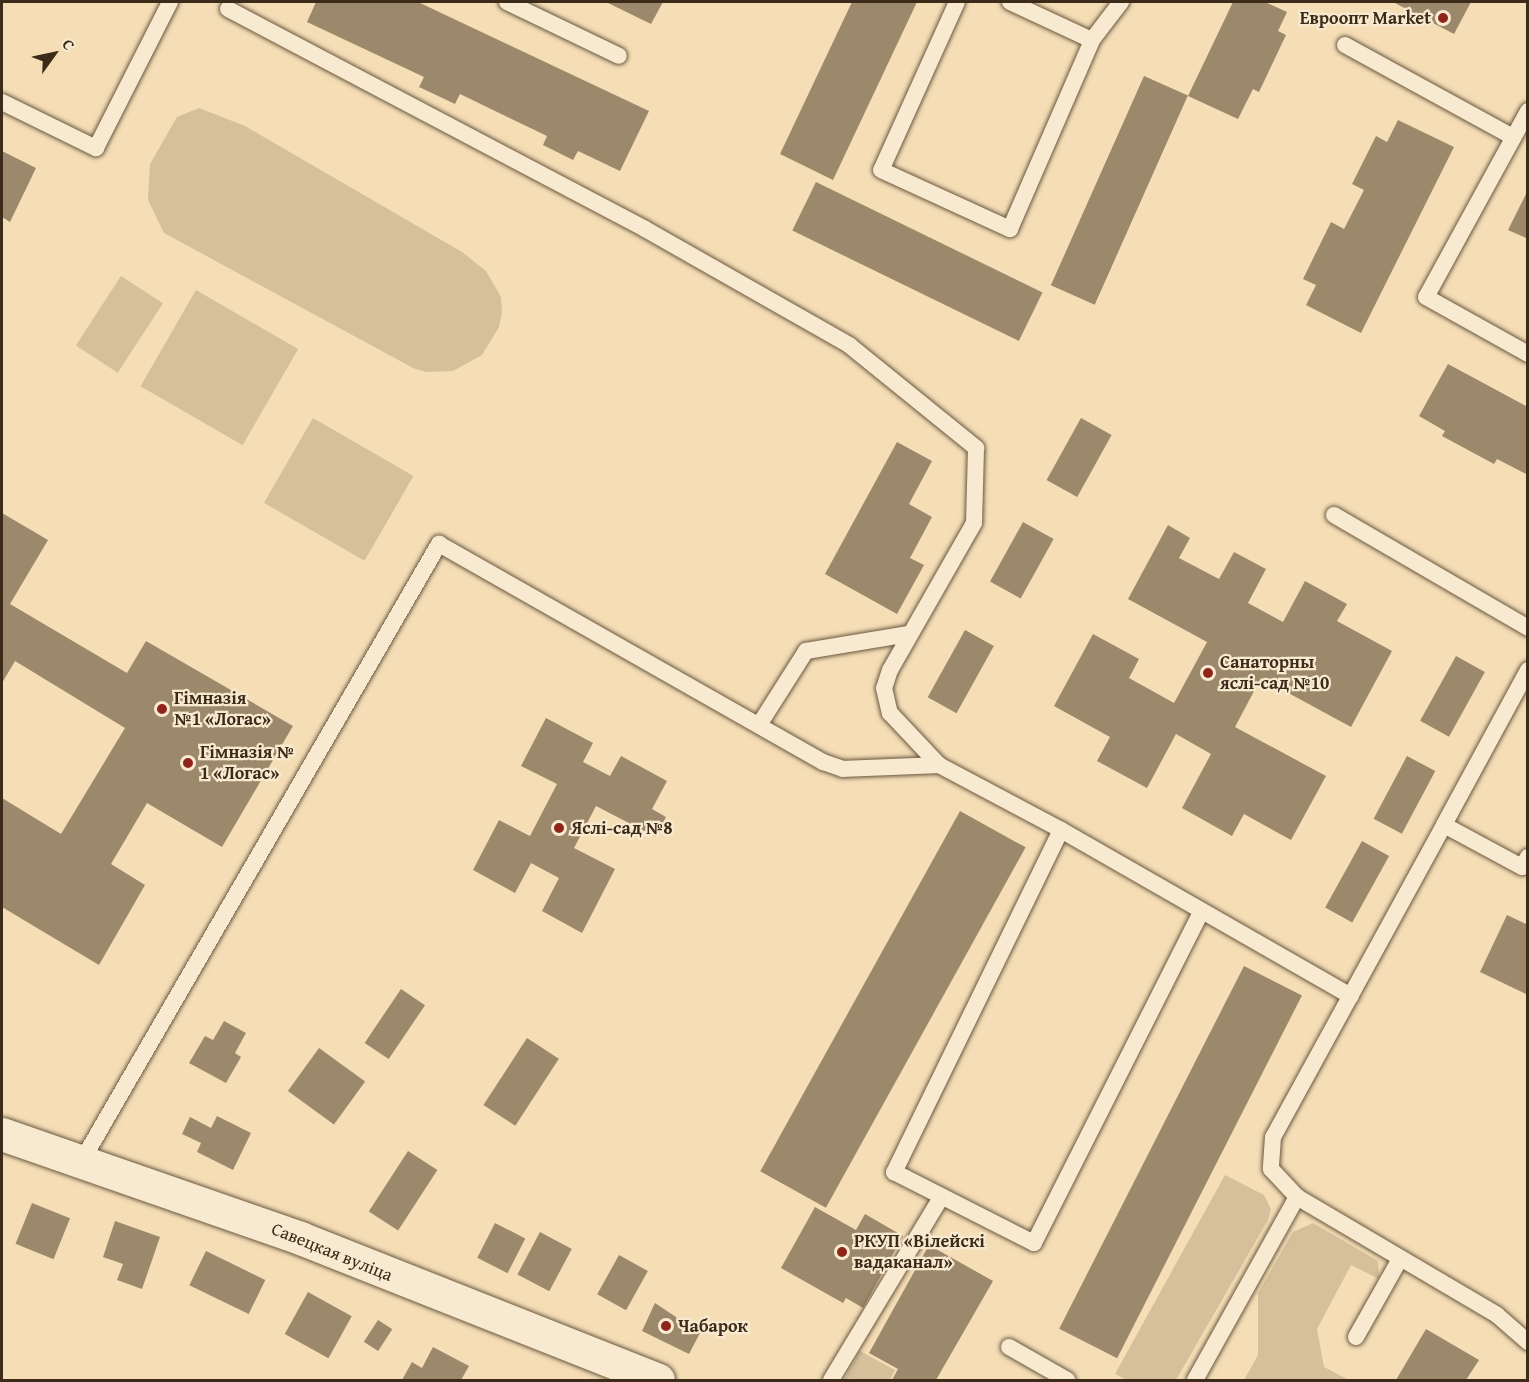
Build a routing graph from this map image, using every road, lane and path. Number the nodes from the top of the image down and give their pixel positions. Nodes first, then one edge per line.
1 (170, 2) edge
2 (213, 2) edge
3 (507, 2) edge
4 (957, 2) edge
5 (1010, 2) edge
6 (1121, 2) edge
7 (230, 5) edge
8 (536, 8) edge
9 (1092, 40) junction
10 (1345, 45) dead end
11 (619, 56) dead end
12 (2, 102) edge
13 (1527, 111) edge
14 (1513, 137) junction
15 (1527, 354) edge
16 (1334, 515) dead end
17 (1527, 628) edge
18 (909, 634) junction
19 (1527, 670) edge
20 (759, 725) junction
21 (939, 765) junction
22 (1444, 825) junction
23 (1061, 830) junction
24 (1527, 857) edge
25 (1202, 911) junction
26 (1351, 996) junction
27 (2, 1134) edge
28 (83, 1160) junction
29 (1297, 1197) junction
30 (940, 1199) junction
31 (1400, 1258) junction
32 (1356, 1337) dead end
33 (1527, 1342) edge
34 (1009, 1347) dead end
35 (658, 1380) edge
36 (831, 1380) edge
37 (1067, 1380) edge
38 (1194, 1380) edge

1 - 12 lane
2 - 7 lane
3 - 8 lane
4 - 9 lane
5 - 9 lane
6 - 9 lane
7 - 18 lane
8 - 11 lane
10 - 14 lane
13 - 14 lane
14 - 15 lane
16 - 17 lane
18 - 20 lane
18 - 21 lane
19 - 22 lane
20 - 21 lane
20 - 28 lane
21 - 23 lane
22 - 24 lane
22 - 26 lane
23 - 25 lane
23 - 30 lane
25 - 26 lane
25 - 30 lane
26 - 29 lane
27 - 28 street, Савецкая вуліца
28 - 35 street, Савецкая вуліца
29 - 31 lane
29 - 38 lane
30 - 36 lane
31 - 32 lane
31 - 33 lane
34 - 37 lane

